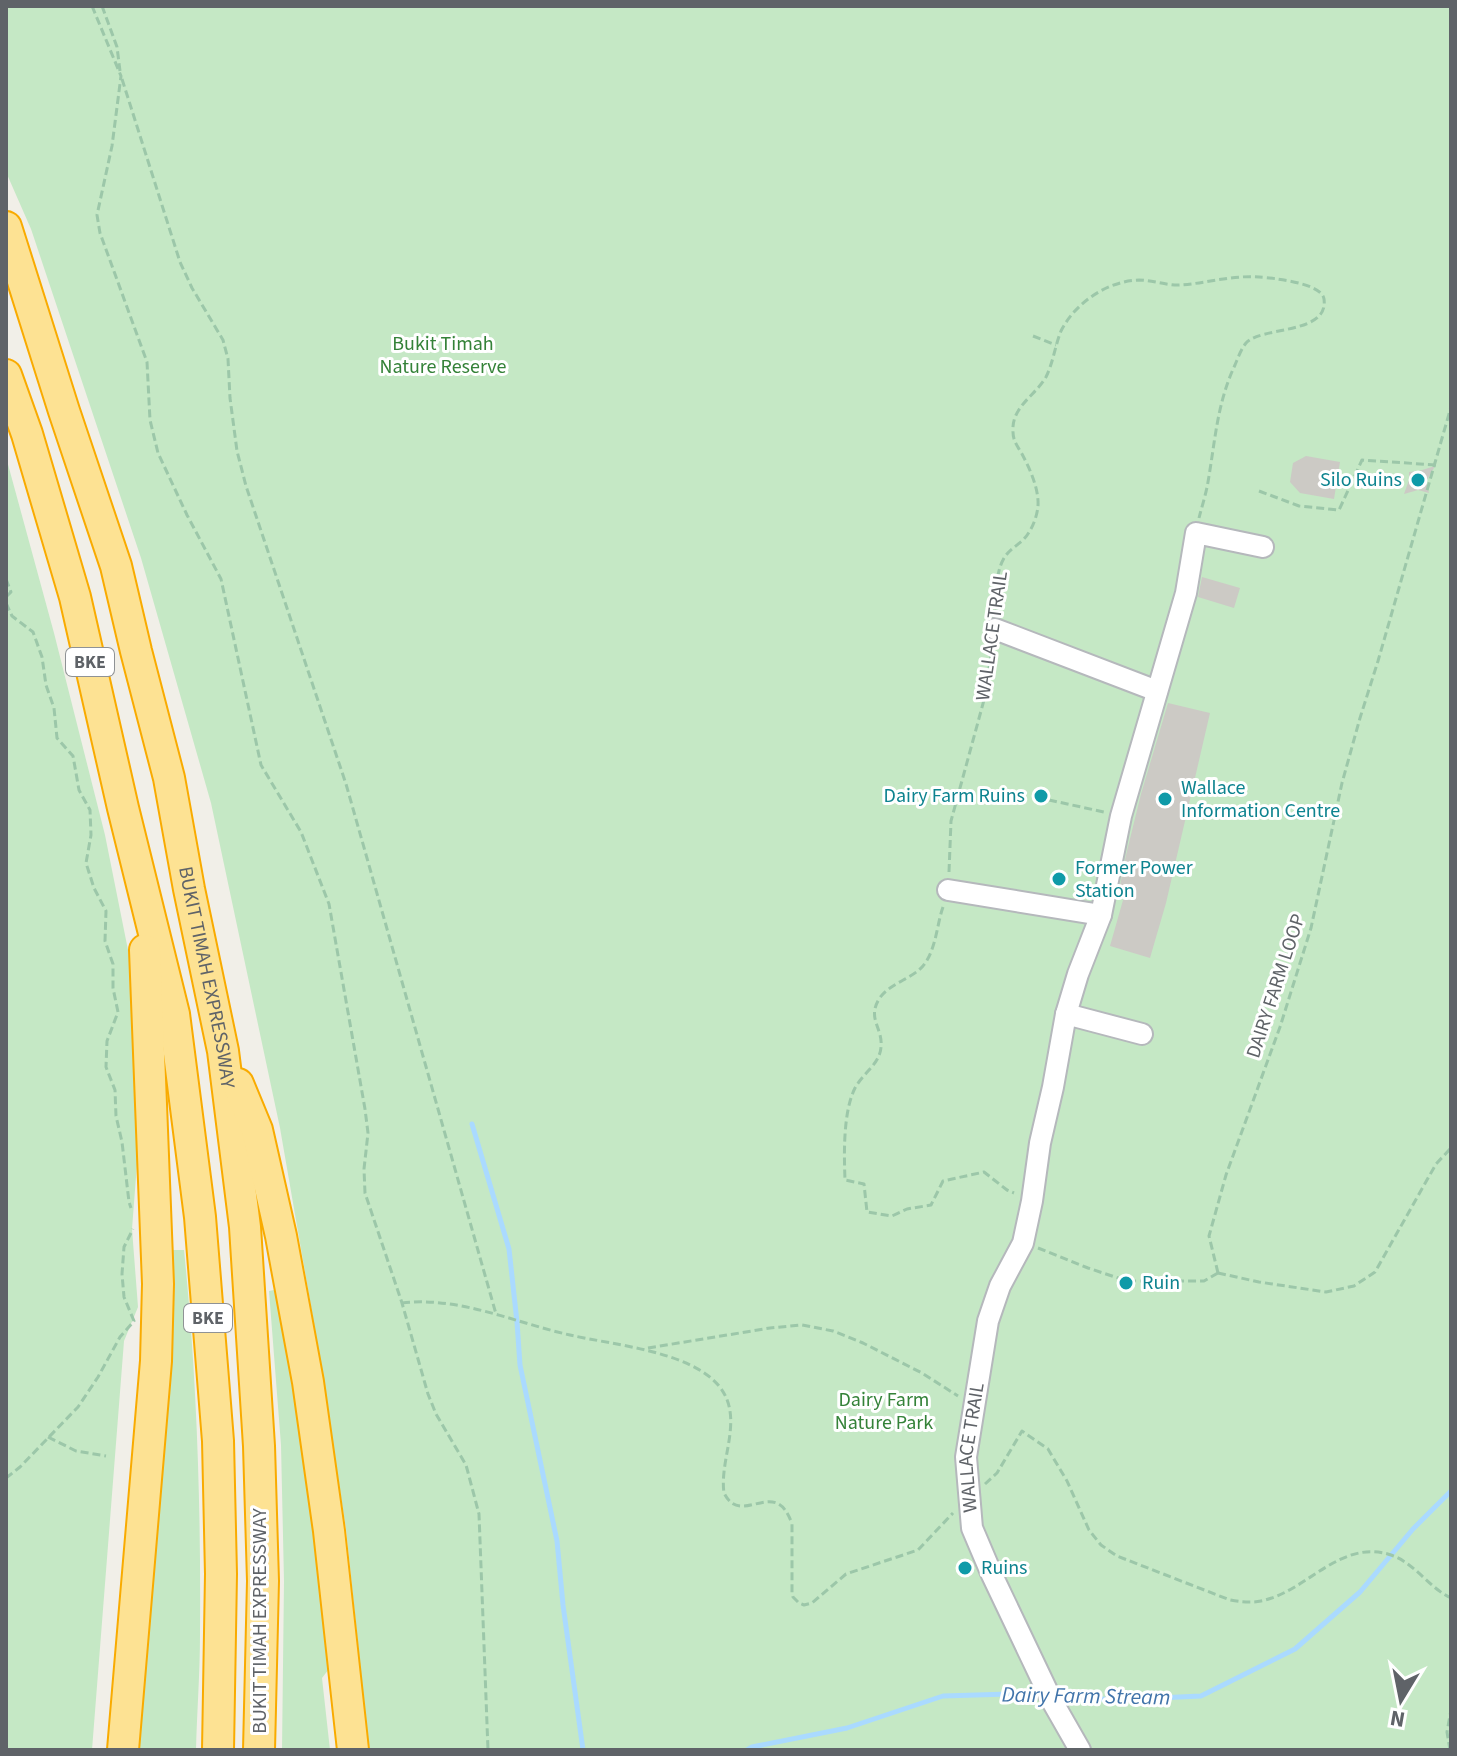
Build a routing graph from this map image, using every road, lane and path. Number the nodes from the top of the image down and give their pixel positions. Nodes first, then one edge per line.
1 (92, 6) edge
2 (102, 6) edge
3 (121, 76) junction
4 (6, 227) edge
5 (1033, 336) dead end
6 (1056, 345) junction
7 (6, 375) edge
8 (1451, 407) edge
9 (1436, 465) junction
10 (1259, 491) dead end
11 (1196, 533) junction
12 (1263, 547) dead end
13 (6, 579) edge
14 (6, 597) edge
15 (6, 603) edge
16 (995, 629) junction
17 (1157, 691) junction
18 (1049, 800) dead end
19 (1121, 816) junction
20 (948, 890) junction
21 (143, 892) junction
22 (1101, 915) junction
23 (1066, 1014) junction
24 (1142, 1034) dead end
25 (223, 1051) junction
26 (1451, 1148) edge
27 (1032, 1201) junction
28 (133, 1212) dead end
29 (137, 1221) dead end
30 (1023, 1243) junction
31 (1218, 1273) junction
32 (402, 1303) junction
33 (496, 1314) junction
34 (644, 1349) junction
35 (974, 1405) junction
36 (48, 1437) junction
37 (106, 1456) dead end
38 (6, 1478) edge
39 (968, 1499) junction
40 (1450, 1599) edge
41 (1451, 1710) edge
42 (123, 1750) edge
43 (218, 1750) edge
44 (259, 1750) edge
45 (353, 1750) edge
46 (488, 1750) edge
47 (1080, 1750) edge
48 (1450, 1750) edge

1 - 3 path
2 - 3 path
3 - 32 path
3 - 33 path
4 - 25 highway, BUKIT TIMAH EXPRESSWAY / BKE
5 - 6 path
6 - 11 path, WALLACE TRAIL
6 - 16 path, WALLACE TRAIL
7 - 21 highway, BUKIT TIMAH EXPRESSWAY / BKE
8 - 9 path, DAIRY FARM LOOP
9 - 10 path
9 - 31 path, DAIRY FARM LOOP
11 - 12 lane
11 - 17 lane, WALLACE TRAIL
13 - 14 path
15 - 28 path
16 - 17 lane
16 - 20 path, WALLACE TRAIL
17 - 19 lane, WALLACE TRAIL
18 - 19 path
19 - 22 lane, WALLACE TRAIL
20 - 22 lane
20 - 27 path, WALLACE TRAIL
21 - 42 highway
21 - 43 highway, BUKIT TIMAH EXPRESSWAY / BKE
22 - 23 lane, WALLACE TRAIL
23 - 24 lane
23 - 27 lane, WALLACE TRAIL
25 - 44 highway, BUKIT TIMAH EXPRESSWAY / BKE
25 - 45 highway
26 - 31 path
27 - 30 lane, WALLACE TRAIL
29 - 36 path
30 - 31 path
30 - 35 lane, WALLACE TRAIL
32 - 33 path
32 - 46 path
33 - 34 path
34 - 35 path
34 - 39 path
35 - 39 lane, WALLACE TRAIL
36 - 37 path
36 - 38 path
39 - 40 path
39 - 47 lane, WALLACE TRAIL
41 - 48 path

